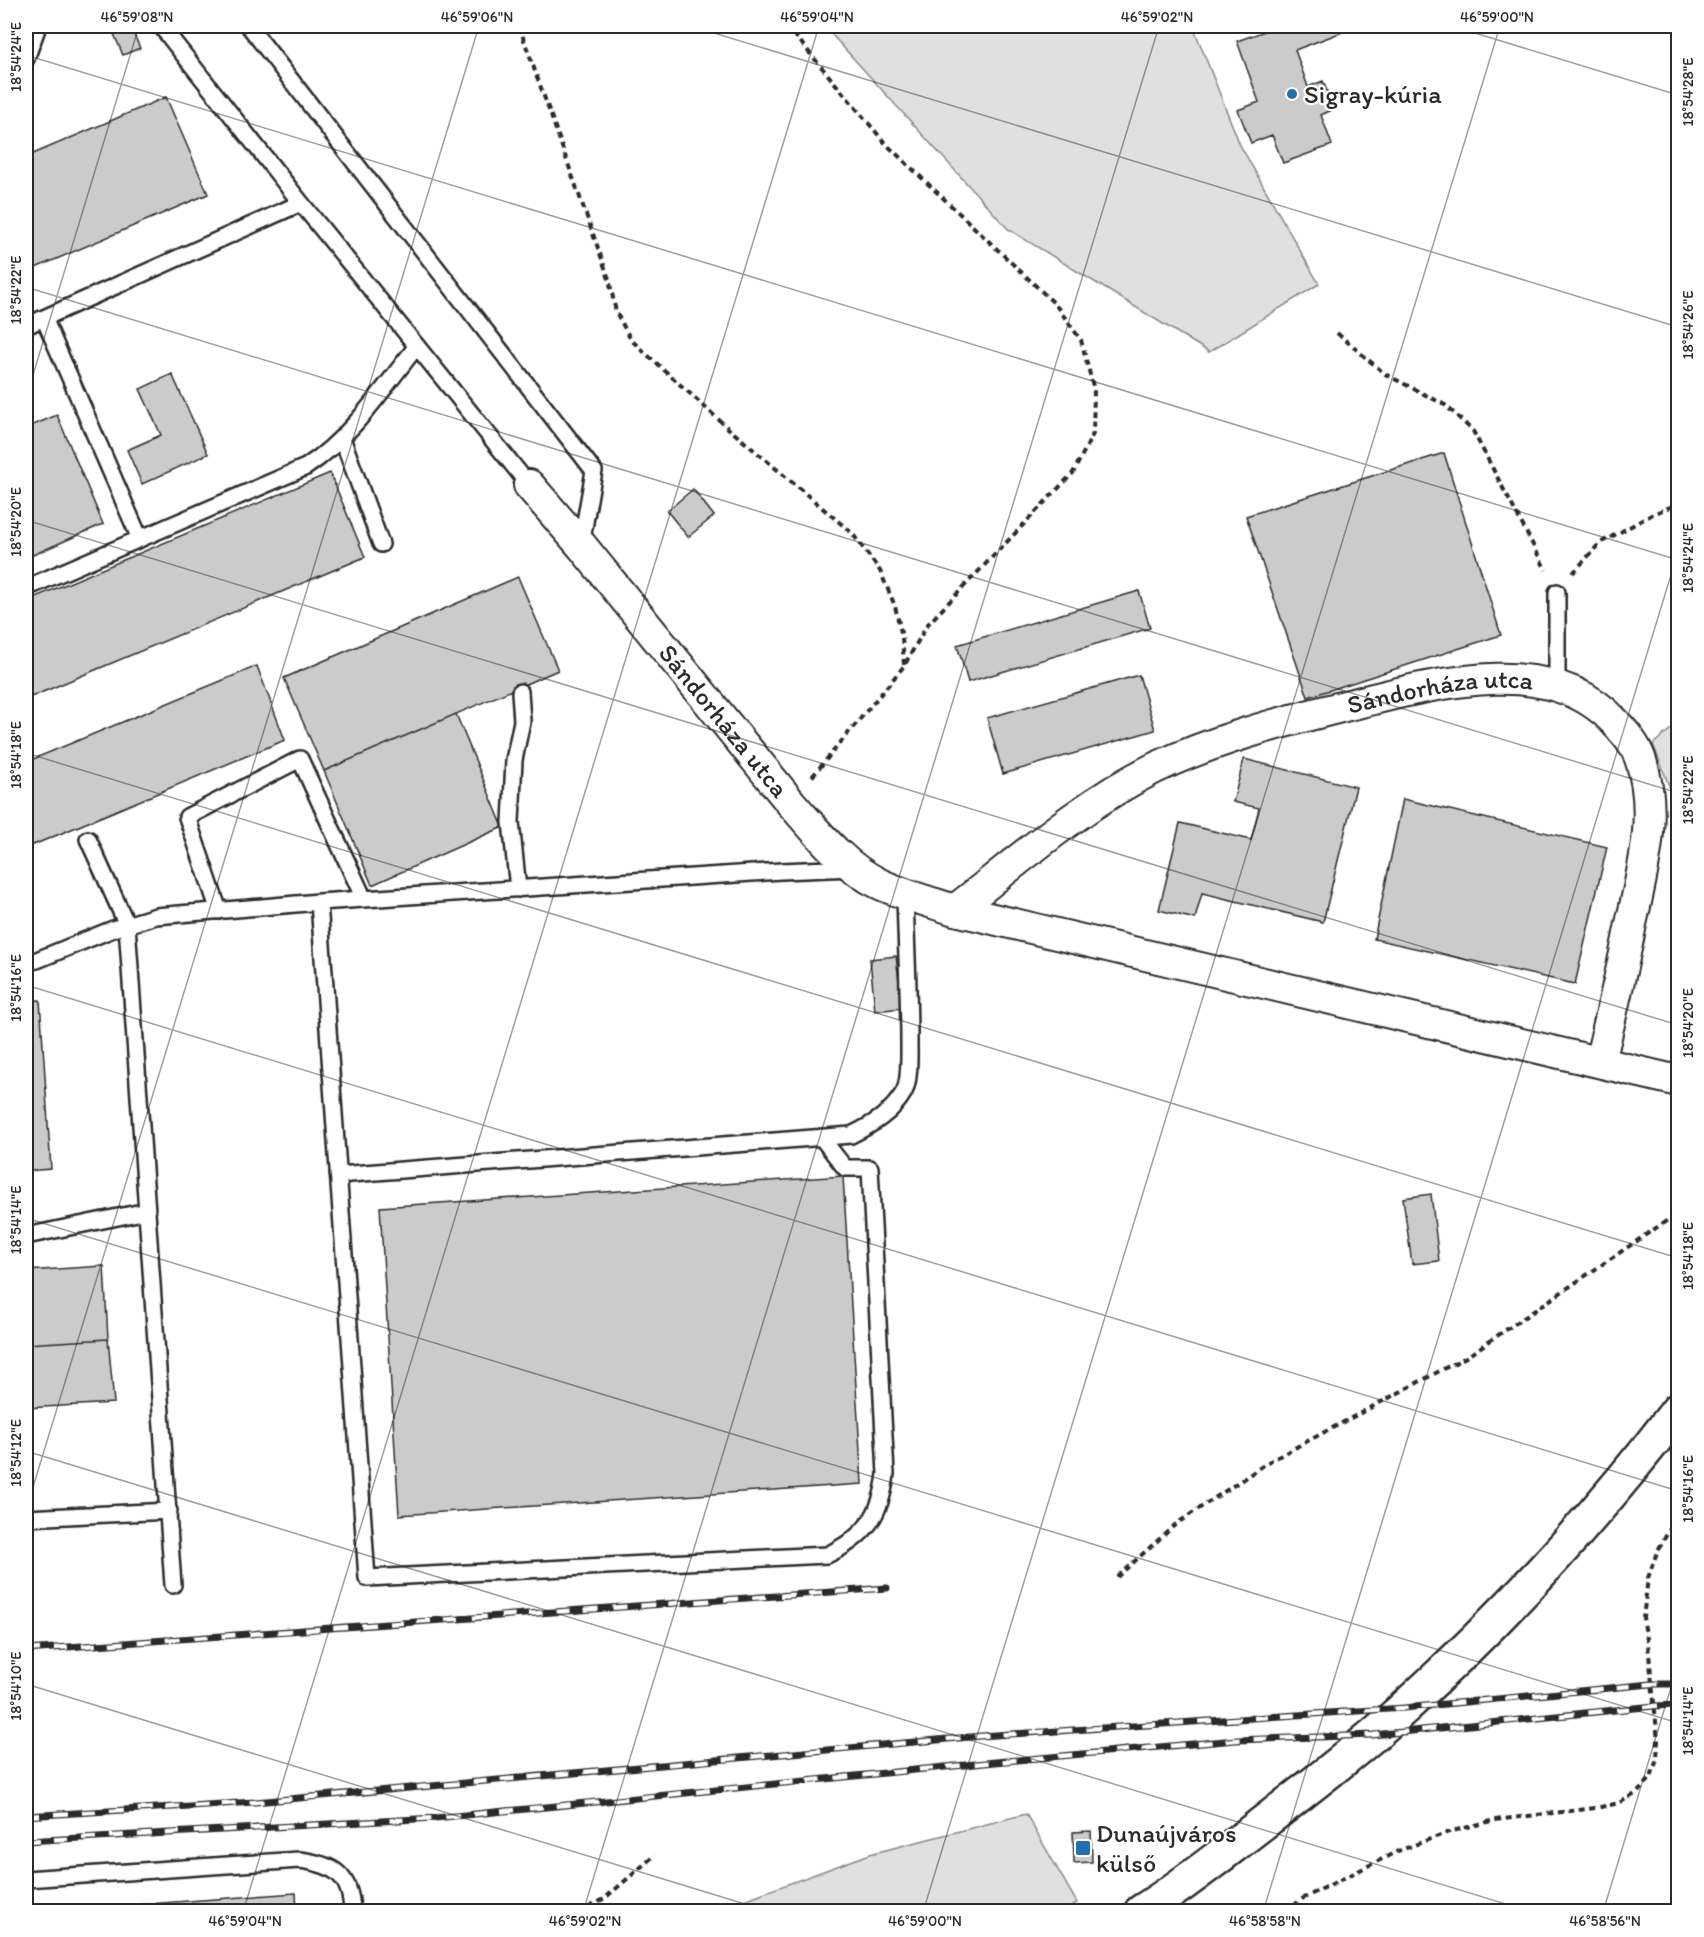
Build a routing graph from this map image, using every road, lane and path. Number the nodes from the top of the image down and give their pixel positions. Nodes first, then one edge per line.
1 (38, 26) edge
2 (160, 26) edge
3 (249, 26) edge
4 (519, 26) edge
5 (787, 26) edge
6 (26, 59) edge
7 (301, 203) junction
8 (44, 318) junction
9 (26, 326) edge
10 (1337, 333) dead end
11 (417, 346) junction
12 (342, 438) junction
13 (529, 485) joint
14 (1678, 504) edge
15 (140, 539) junction
16 (381, 544) dead end
17 (581, 545) junction
18 (26, 588) edge
19 (1557, 592) junction
20 (904, 666) junction
21 (1557, 687) junction
22 (520, 693) dead end
23 (791, 803) junction
24 (88, 839) dead end
25 (856, 868) junction
26 (518, 889) junction
27 (904, 893) junction
28 (364, 899) junction
29 (319, 902) junction
30 (955, 910) junction
31 (219, 911) junction
32 (127, 925) junction
33 (26, 962) edge
34 (1600, 1062) junction
35 (1678, 1081) edge
36 (821, 1137) junction
37 (338, 1175) junction
38 (147, 1211) junction
39 (1678, 1213) edge
40 (26, 1236) edge
41 (1678, 1410) edge
42 (169, 1511) junction
43 (1678, 1514) edge
44 (26, 1518) edge
45 (1116, 1577) dead end
46 (173, 1585) dead end
47 (655, 1855) dead end
48 (26, 1879) edge
49 (352, 1911) edge
50 (580, 1911) edge
51 (1141, 1911) edge
52 (1285, 1911) edge

1 - 6 lane
2 - 7 lane
3 - 17 lane
4 - 20 path
5 - 20 path
7 - 8 lane
7 - 11 lane
8 - 9 lane
8 - 15 lane
10 - 19 path
11 - 12 lane
11 - 13 lane
12 - 15 lane
12 - 16 lane
13 - 17 street, Sándorháza utca
14 - 19 path
15 - 18 lane
17 - 23 street, Sándorháza utca
19 - 21 lane
20 - 23 path
21 - 30 street, Sándorháza utca
21 - 34 street, Sándorháza utca
22 - 26 lane
23 - 25 street, Sándorháza utca
24 - 32 lane
25 - 26 lane
25 - 27 street, Sándorháza utca
26 - 28 lane
27 - 30 street, Sándorháza utca
27 - 36 lane
28 - 29 lane
28 - 31 lane
29 - 31 lane
29 - 37 lane
30 - 34 street, Sándorháza utca
31 - 32 lane
32 - 33 lane
32 - 38 lane
34 - 35 street, Sándorháza utca
36 - 37 lane
36 - 37 lane
38 - 40 lane
38 - 42 lane
39 - 45 path
41 - 51 main road
42 - 44 lane
42 - 46 lane
43 - 52 path
47 - 50 path
48 - 49 lane

